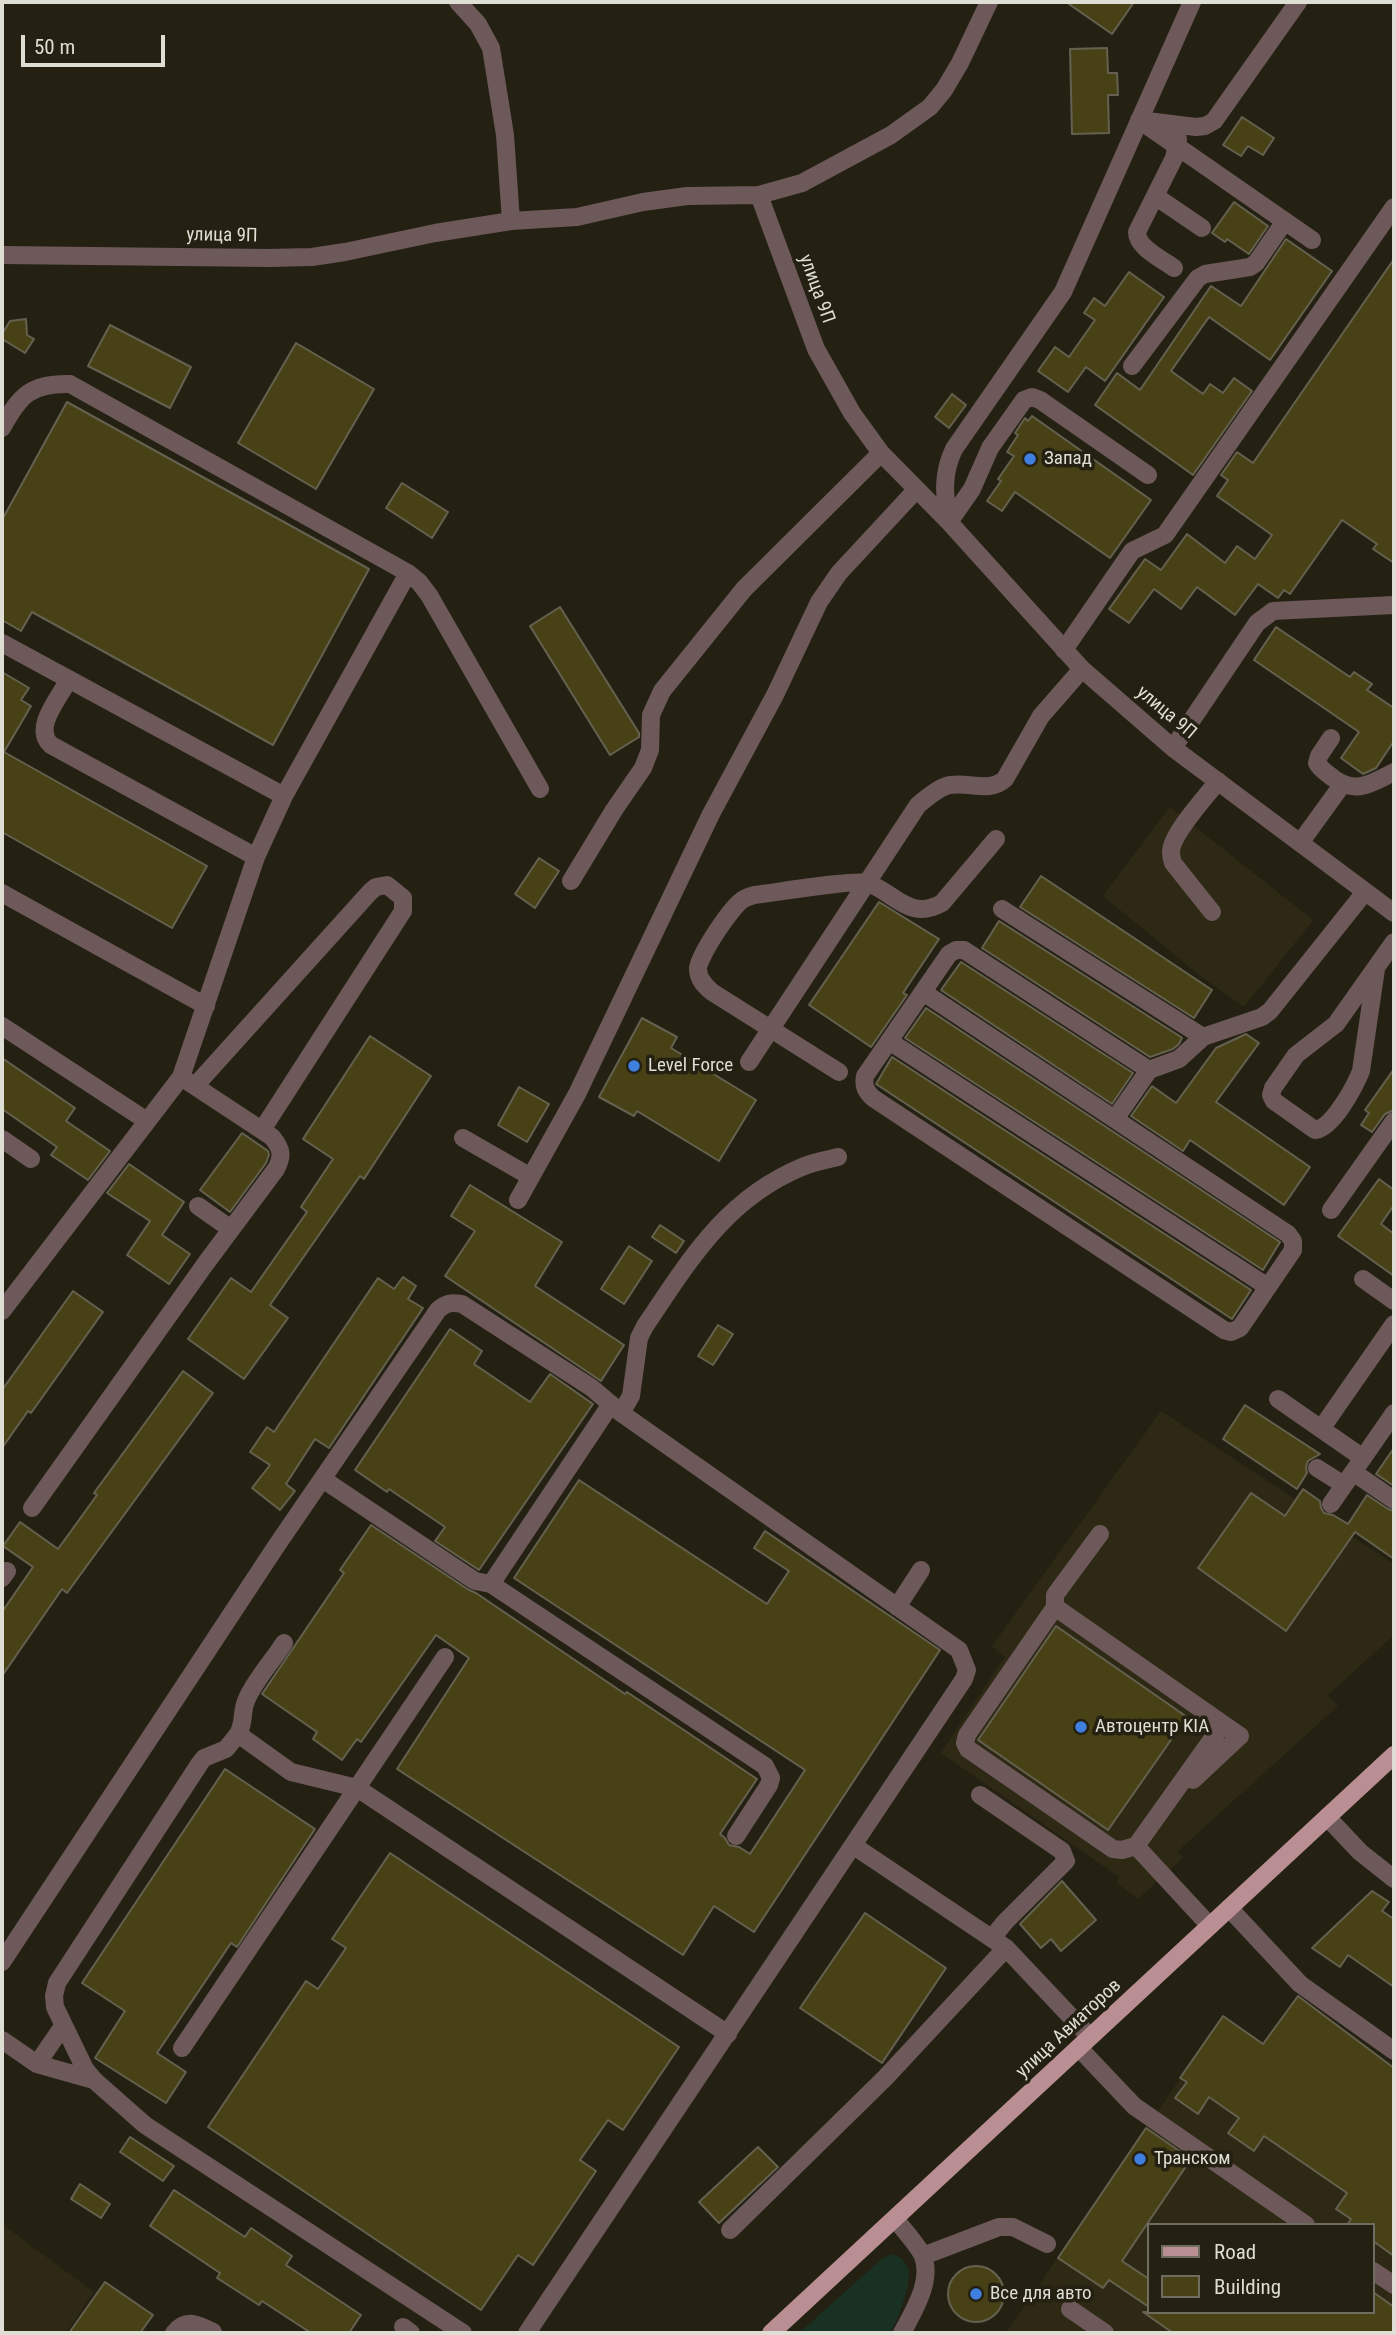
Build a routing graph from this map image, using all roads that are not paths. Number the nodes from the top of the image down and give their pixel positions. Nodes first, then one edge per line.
1 (458, 2) edge
2 (989, 2) edge
3 (1192, 2) edge
4 (1298, 2) edge
5 (1139, 120) junction
6 (1180, 125) junction
7 (1177, 147) junction
8 (759, 195) junction
9 (1155, 196) junction
10 (1394, 207) edge
11 (511, 221) junction
12 (1285, 221) junction
13 (1202, 228) dead end
14 (1312, 240) dead end
15 (2, 255) edge
16 (1174, 268) dead end
17 (1132, 366) dead end
18 (2, 428) edge
19 (881, 453) junction
20 (1148, 475) dead end
21 (916, 490) junction
22 (949, 522) junction
23 (408, 573) junction
24 (1394, 605) edge
25 (2, 643) edge
26 (1063, 650) junction
27 (1082, 669) junction
28 (69, 679) junction
29 (1331, 738) dead end
30 (1173, 748) junction
31 (1394, 772) edge
32 (1218, 781) junction
33 (1342, 785) junction
34 (540, 789) dead end
35 (284, 796) junction
36 (996, 839) dead end
37 (1300, 844) junction
38 (256, 857) junction
39 (571, 881) dead end
40 (866, 882) junction
41 (1365, 892) junction
42 (2, 893) edge
43 (1002, 909) dead end
44 (1212, 912) dead end
45 (1394, 913) edge
46 (1394, 942) edge
47 (1376, 969) junction
48 (923, 992) junction
49 (206, 1006) junction
50 (2, 1026) edge
51 (770, 1029) junction
52 (1203, 1037) junction
53 (889, 1041) junction
54 (748, 1062) dead end
55 (1149, 1070) junction
56 (839, 1072) dead end
57 (188, 1081) junction
58 (1115, 1119) junction
59 (147, 1121) junction
60 (1394, 1121) edge
61 (262, 1130) junction
62 (463, 1138) dead end
63 (2, 1139) edge
64 (838, 1157) dead end
65 (31, 1159) dead end
66 (531, 1177) junction
67 (518, 1200) dead end
68 (198, 1206) dead end
69 (1331, 1210) dead end
70 (231, 1229) junction
71 (1363, 1279) dead end
72 (1268, 1287) junction
73 (1394, 1301) edge
74 (2, 1311) edge
75 (1394, 1324) edge
76 (1278, 1399) dead end
77 (616, 1409) junction
78 (1394, 1413) edge
79 (1321, 1429) junction
80 (1318, 1468) dead end
81 (1354, 1472) junction
82 (324, 1480) junction
83 (1394, 1500) edge
84 (1331, 1504) dead end
85 (32, 1508) dead end
86 (1100, 1534) dead end
87 (920, 1570) dead end
88 (491, 1584) junction
89 (897, 1607) junction
90 (1055, 1607) junction
91 (284, 1643) dead end
92 (445, 1657) dead end
93 (238, 1734) junction
94 (1394, 1755) edge
95 (357, 1788) junction
96 (980, 1795) dead end
97 (1327, 1817) junction
98 (736, 1836) dead end
99 (854, 1846) junction
100 (1136, 1846) junction
101 (1394, 1879) edge
102 (1229, 1908) junction
103 (1210, 1926) junction
104 (999, 1943) junction
105 (2, 1962) edge
106 (64, 2026) junction
107 (728, 2034) junction
108 (2, 2040) edge
109 (1084, 2042) junction
110 (182, 2048) dead end
111 (1394, 2051) edge
112 (37, 2064) junction
113 (94, 2080) junction
114 (895, 2219) junction
115 (1303, 2223) edge
116 (730, 2230) dead end
117 (1047, 2244) dead end
118 (923, 2256) junction
119 (1375, 2272) edge
120 (1394, 2286) edge
121 (1070, 2309) dead end
122 (213, 2332) edge
123 (174, 2333) edge
124 (463, 2333) edge
125 (527, 2333) edge
126 (771, 2333) edge
127 (902, 2333) edge
128 (1105, 2333) edge

1 - 11 street
2 - 8 street
3 - 5 street
4 - 6 street
5 - 6 street
5 - 7 street
5 - 22 street
6 - 7 street
7 - 9 street
7 - 12 street
8 - 11 street, улица 9П
8 - 19 street, улица 9П
9 - 13 street
9 - 16 street
10 - 26 street
11 - 15 street, улица 9П
12 - 14 street
12 - 17 street
18 - 23 street
19 - 21 street, улица 9П
19 - 39 street
20 - 22 street
21 - 22 street, улица 9П
21 - 66 street
22 - 26 street, улица 9П
23 - 34 street
23 - 35 street
24 - 30 street
25 - 28 street
26 - 27 street, улица 9П
27 - 30 street, улица 9П
27 - 40 street
28 - 35 street
28 - 38 street
29 - 33 street
30 - 32 street, улица 9П
31 - 33 street
32 - 37 street, улица 9П
32 - 44 street
33 - 37 street
35 - 38 street
36 - 40 street
37 - 41 street, улица 9П
38 - 49 street
40 - 51 street
40 - 51 street
41 - 45 street, улица 9П
41 - 52 street
42 - 49 street
43 - 52 street
46 - 47 street
47 - 47 street
48 - 53 street
48 - 55 street
48 - 58 street
49 - 57 street
50 - 59 street
51 - 54 street
51 - 56 street
52 - 55 street
53 - 72 street
53 - 72 street
55 - 58 street
57 - 59 street
57 - 61 street
57 - 61 street
58 - 72 street
59 - 74 street
60 - 69 street
61 - 70 street
62 - 66 street
63 - 65 street
64 - 77 street
66 - 67 street
68 - 70 street
70 - 85 street
71 - 73 street
75 - 79 street
76 - 79 street
77 - 82 street
77 - 88 street
77 - 89 street
78 - 81 street
79 - 81 street
80 - 81 street
81 - 83 street
81 - 84 street
82 - 88 street
82 - 105 street
86 - 90 street
87 - 89 street
88 - 98 street
89 - 99 street
90 - 100 street
90 - 100 street
91 - 93 street
92 - 95 street
93 - 95 street
93 - 106 street
94 - 97 main road, улица Авиаторов
95 - 107 street
95 - 110 street
96 - 104 street
97 - 101 street
97 - 102 main road, улица Авиаторов
99 - 104 street
99 - 107 street
100 - 103 street
102 - 103 main road, улица Авиаторов
102 - 111 street
103 - 109 main road, улица Авиаторов
104 - 109 street
104 - 116 street
106 - 112 street
106 - 113 street
107 - 125 street
108 - 112 street
109 - 114 main road, улица Авиаторов
109 - 115 street
112 - 113 street
113 - 124 street
114 - 118 street
114 - 126 main road, улица Авиаторов
117 - 118 street
118 - 127 street
119 - 120 street
121 - 128 street
122 - 123 street

